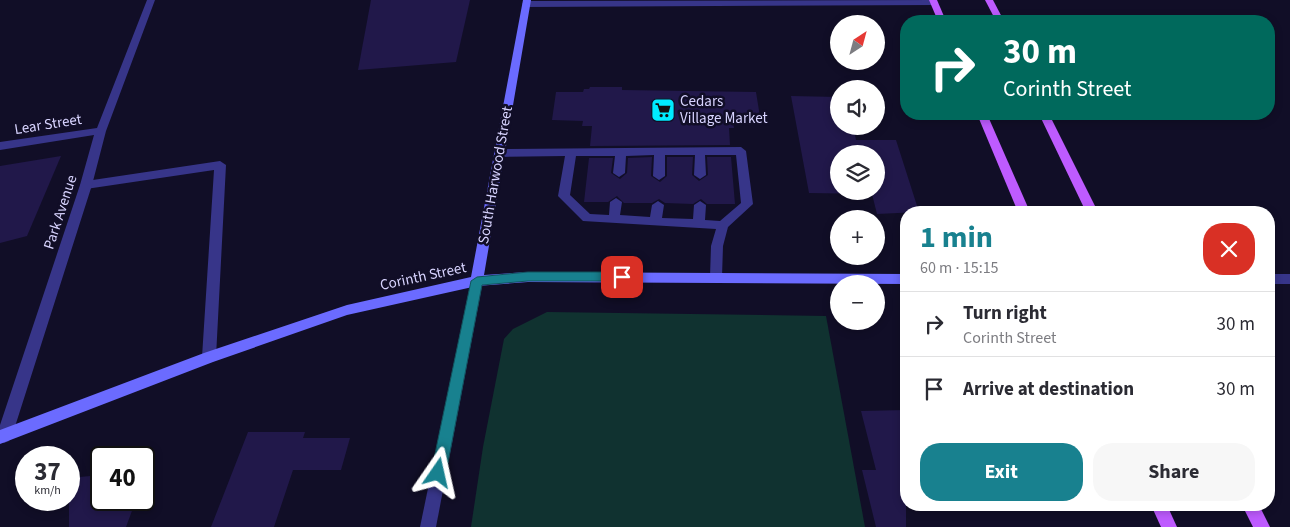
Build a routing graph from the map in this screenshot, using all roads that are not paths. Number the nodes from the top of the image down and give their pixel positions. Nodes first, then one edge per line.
1 (151, 0) edge
2 (989, 0) edge
3 (527, 2) edge
4 (934, 2) edge
5 (939, 15) edge
6 (997, 15) edge
7 (985, 120) edge
8 (1047, 120) edge
9 (101, 131) junction
10 (0, 146) edge
11 (660, 151) junction
12 (700, 151) junction
13 (572, 152) junction
14 (621, 152) junction
15 (499, 153) junction
16 (619, 173) dead end
17 (700, 175) dead end
18 (659, 176) dead end
19 (86, 186) junction
20 (616, 202) dead end
21 (658, 205) dead end
22 (700, 205) dead end
23 (1021, 206) edge
24 (1089, 206) edge
25 (614, 219) junction
26 (655, 221) junction
27 (699, 224) junction
28 (723, 225) junction
29 (716, 277) junction
30 (900, 279) edge
31 (1275, 279) edge
32 (1290, 279) edge
33 (477, 281) junction
34 (209, 357) junction
35 (2, 436) edge
36 (1161, 511) edge
37 (1253, 511) edge
38 (428, 527) edge
39 (1169, 527) edge
40 (1262, 527) edge

1 - 9 street, Park Avenue
2 - 6 main road
3 - 4 street
3 - 15 main road, South Harwood Street
4 - 5 main road
7 - 23 main road
8 - 24 main road
9 - 10 street, Lear Street
9 - 19 street, Park Avenue
11 - 12 street
11 - 14 street
11 - 18 street
12 - 17 street
12 - 28 street
13 - 14 street
13 - 15 street
13 - 25 street
14 - 16 street
15 - 33 main road, South Harwood Street
19 - 34 street
19 - 35 street, Park Avenue
20 - 25 street
21 - 26 street
22 - 27 street
25 - 26 street
26 - 27 street
27 - 28 street
28 - 29 street
29 - 30 main road, Corinth Street
29 - 33 main road, Corinth Street
31 - 32 street
33 - 34 main road, Corinth Street
33 - 38 street, South Harwood Street
34 - 35 main road, Corinth Street
36 - 39 main road
37 - 40 main road

